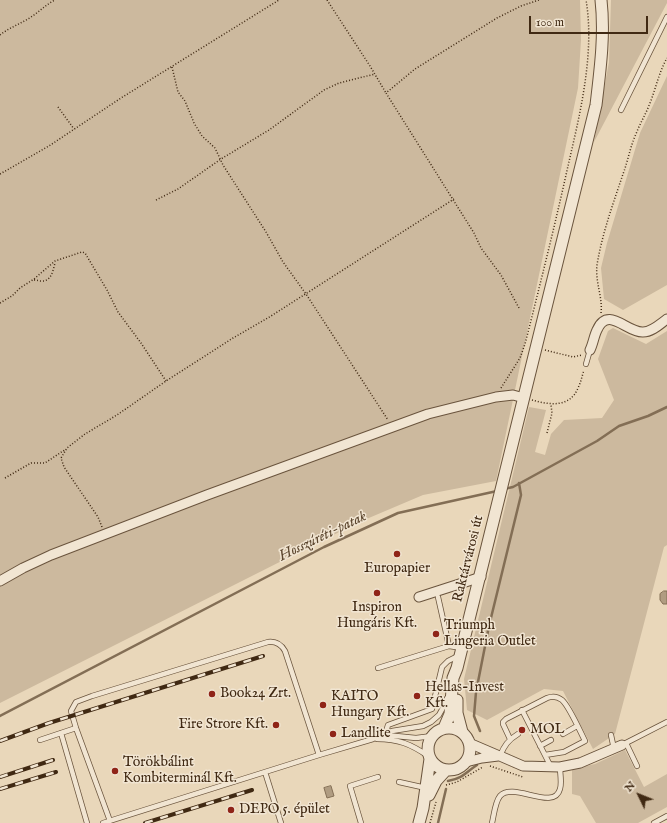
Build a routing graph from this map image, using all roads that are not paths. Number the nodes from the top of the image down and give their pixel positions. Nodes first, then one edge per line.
1 (601, 0) edge
2 (667, 16) edge
3 (621, 110) dead end
4 (667, 319) edge
5 (590, 350) joint
6 (586, 364) road end
7 (524, 398) junction
8 (481, 577) junction
9 (0, 581) edge
10 (419, 597) dead end
11 (438, 597) dead end
12 (449, 646) junction
13 (461, 651) junction
14 (378, 668) dead end
15 (455, 673) junction
16 (522, 710) junction
17 (667, 722) edge
18 (577, 726) junction
19 (76, 728) junction
20 (444, 728) junction
21 (61, 732) junction
22 (462, 732) junction
23 (518, 734) dead end
24 (563, 734) dead end
25 (385, 735) junction
26 (611, 735) dead end
27 (432, 736) junction
28 (373, 739) junction
29 (510, 739) junction
30 (40, 740) dead end
31 (551, 740) dead end
32 (469, 743) junction
33 (540, 746) junction
34 (621, 746) junction
35 (319, 755) junction
36 (545, 755) junction
37 (499, 756) junction
38 (429, 758) junction
39 (466, 762) junction
40 (637, 766) dead end
41 (551, 767) junction
42 (560, 767) junction
43 (446, 770) junction
44 (264, 772) junction
45 (378, 778) dead end
46 (399, 782) dead end
47 (426, 788) junction
48 (423, 808) junction
49 (667, 816) edge
50 (110, 821) junction
51 (87, 823) edge
52 (104, 823) edge
53 (281, 823) edge
54 (361, 823) edge
55 (419, 823) edge
56 (492, 823) edge
57 (654, 823) edge

1 - 7 street, Raktárvárosi út
2 - 3 lane
4 - 5 street
5 - 6 lane
7 - 8 street, Raktárvárosi út
7 - 9 street
8 - 10 street
8 - 13 street, Raktárvárosi út
11 - 12 lane
12 - 13 lane
12 - 14 lane
13 - 15 street, Raktárvárosi út
13 - 25 lane
15 - 20 street, Raktárvárosi út
15 - 22 street, Raktárvárosi út
15 - 25 lane
16 - 18 lane
16 - 29 lane
16 - 33 lane
17 - 34 lane
18 - 24 lane
18 - 36 lane
19 - 21 lane
19 - 35 lane
19 - 50 lane
20 - 22 street
20 - 27 street
21 - 30 lane
21 - 51 lane
22 - 32 street, Raktárvárosi út
23 - 29 lane
25 - 27 lane
25 - 28 lane
26 - 34 lane
27 - 38 street
28 - 35 lane
28 - 38 lane
29 - 37 lane
31 - 33 lane
32 - 37 street
32 - 39 street
33 - 36 lane
34 - 40 lane
34 - 42 street
35 - 44 lane
36 - 41 lane
37 - 39 street
37 - 41 street
38 - 43 street
38 - 47 street
39 - 43 street
41 - 42 street
42 - 56 lane
43 - 48 street
44 - 50 lane
44 - 53 lane
45 - 54 lane
46 - 47 lane
47 - 48 street
48 - 55 street
49 - 57 lane
50 - 52 lane

